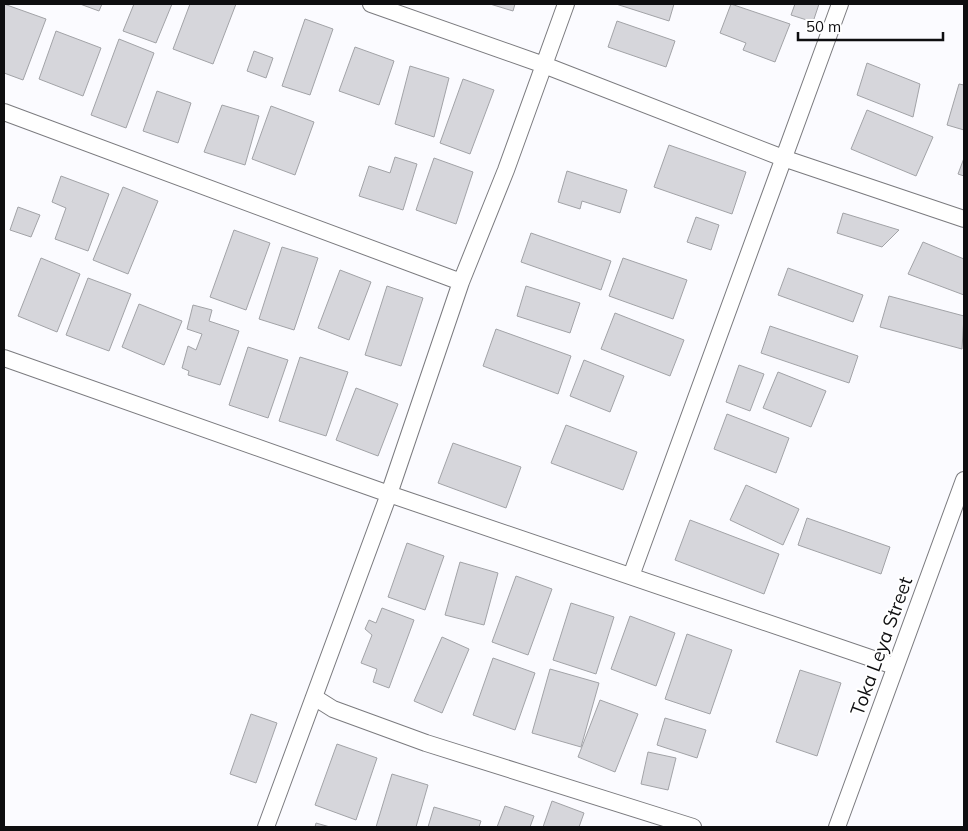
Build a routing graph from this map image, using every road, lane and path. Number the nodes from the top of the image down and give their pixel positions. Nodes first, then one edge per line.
1 (372, 4) edge
2 (566, 4) edge
3 (840, 4) edge
4 (544, 64) junction
5 (4, 112) edge
6 (783, 158) junction
7 (964, 219) edge
8 (461, 282) junction
9 (4, 358) edge
10 (964, 480) edge
11 (389, 494) junction
12 (631, 576) junction
13 (894, 666) junction
14 (314, 697) junction
15 (266, 827) edge
16 (693, 827) edge
17 (837, 827) edge

1 - 4 street
2 - 4 street
3 - 6 street
4 - 6 street
4 - 8 street
5 - 8 street
6 - 7 street
6 - 12 street
8 - 11 street
9 - 11 street
10 - 13 street, Toka Leya Street
11 - 12 street
11 - 14 street
12 - 13 street
13 - 17 street, Toka Leya Street
14 - 15 street
14 - 16 street

